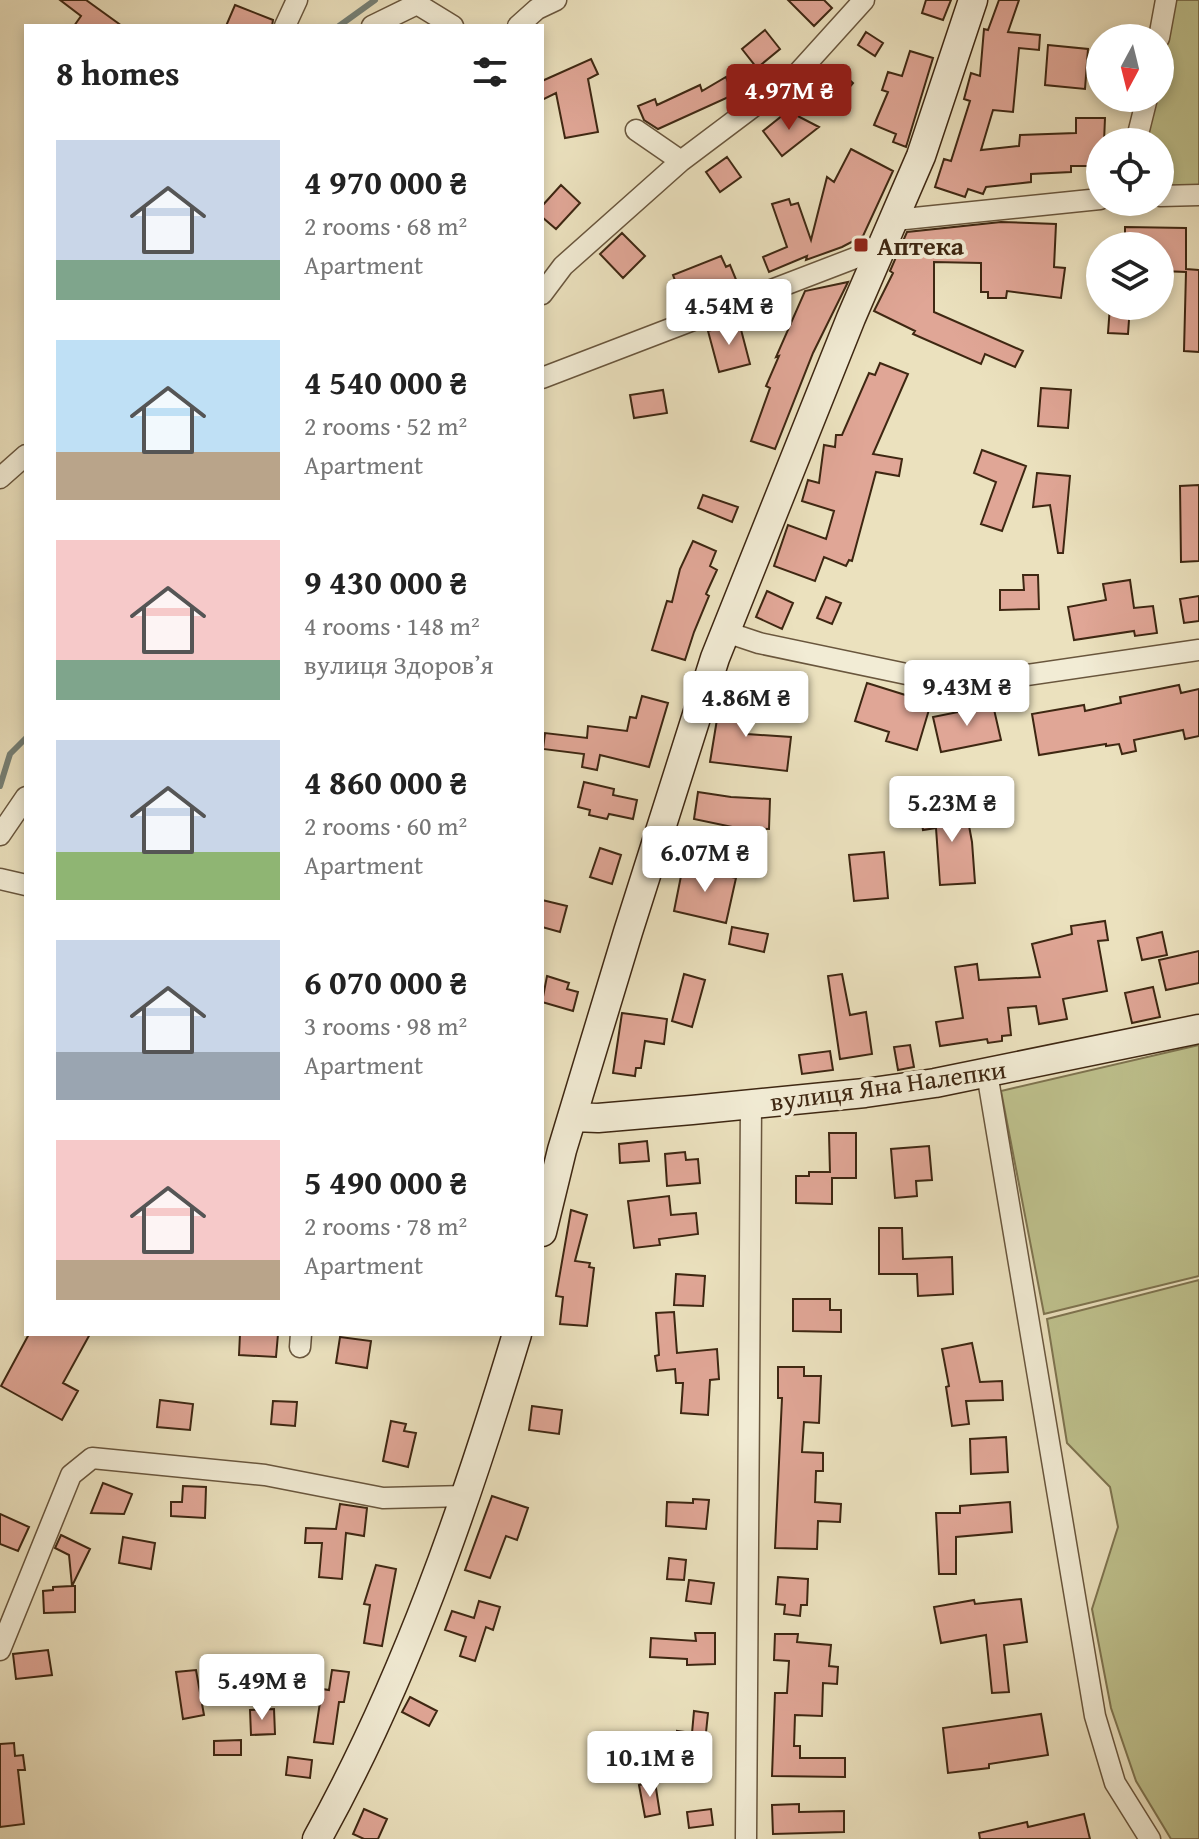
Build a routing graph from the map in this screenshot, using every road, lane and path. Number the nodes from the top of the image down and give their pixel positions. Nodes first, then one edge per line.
1 (297, 0) edge
2 (556, 0) edge
3 (864, 0) edge
4 (973, 0) edge
5 (1166, 0) edge
6 (286, 24) edge
7 (376, 24) edge
8 (450, 24) edge
9 (520, 24) edge
10 (1162, 24) edge
11 (636, 130) dead end
12 (681, 161) junction
13 (1199, 195) edge
14 (1174, 196) edge
15 (1086, 200) edge
16 (895, 220) junction
17 (881, 248) junction
18 (544, 291) edge
19 (544, 377) edge
20 (24, 457) edge
21 (0, 478) edge
22 (726, 632) junction
23 (1199, 650) edge
24 (24, 800) edge
25 (0, 835) edge
26 (0, 879) edge
27 (24, 885) edge
28 (1199, 1029) edge
29 (987, 1073) junction
30 (751, 1105) junction
31 (573, 1117) junction
32 (552, 1150) edge
33 (544, 1216) edge
34 (516, 1336) edge
35 (466, 1496) junction
36 (0, 1650) edge
37 (317, 1839) edge
38 (746, 1839) edge
39 (1150, 1839) edge

1 - 6 street
2 - 9 street
3 - 12 street
4 - 16 street
5 - 10 street
7 - 8 street
11 - 12 street
12 - 18 street
13 - 14 street
15 - 16 street
16 - 17 street
17 - 19 street
17 - 22 street
20 - 21 street
22 - 23 street
22 - 31 street
24 - 25 street
26 - 27 street
28 - 29 street, вулиця Яна Налепки
29 - 30 street, вулиця Яна Налепки
29 - 39 street
30 - 31 street, вулиця Яна Налепки
30 - 38 street
31 - 32 street
32 - 33 street
34 - 35 street
35 - 36 street
35 - 37 street

